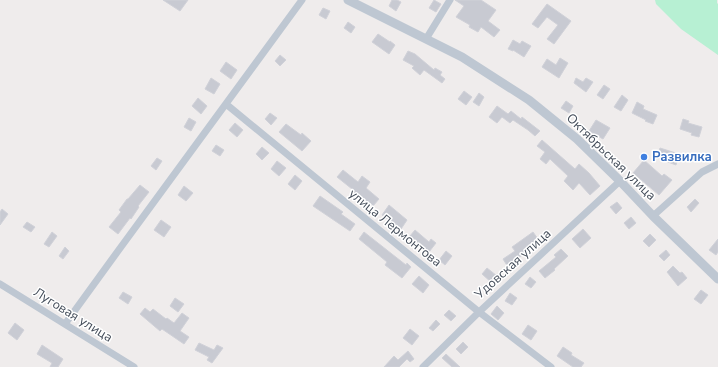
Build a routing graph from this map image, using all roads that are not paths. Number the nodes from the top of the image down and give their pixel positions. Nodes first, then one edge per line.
1 (302, 0) edge
2 (348, 0) edge
3 (450, 0) edge
4 (426, 39) junction
5 (226, 104) junction
6 (718, 164) edge
7 (620, 181) junction
8 (653, 216) junction
9 (718, 279) edge
10 (0, 284) edge
11 (479, 312) junction
12 (65, 324) junction
13 (134, 367) edge
14 (423, 367) edge
15 (551, 367) edge

1 - 5 street
2 - 4 street, Октябрьская улица
3 - 4 street
4 - 7 street, Октябрьская улица
5 - 11 street, улица Лермонтова
5 - 12 street
6 - 8 street
7 - 8 street, Октябрьская улица
7 - 11 street, Удовская улица
8 - 9 street, Октябрьская улица
10 - 12 street, Луговая улица
11 - 14 street, Удовская улица
11 - 15 street, улица Лермонтова
12 - 13 street, Луговая улица

